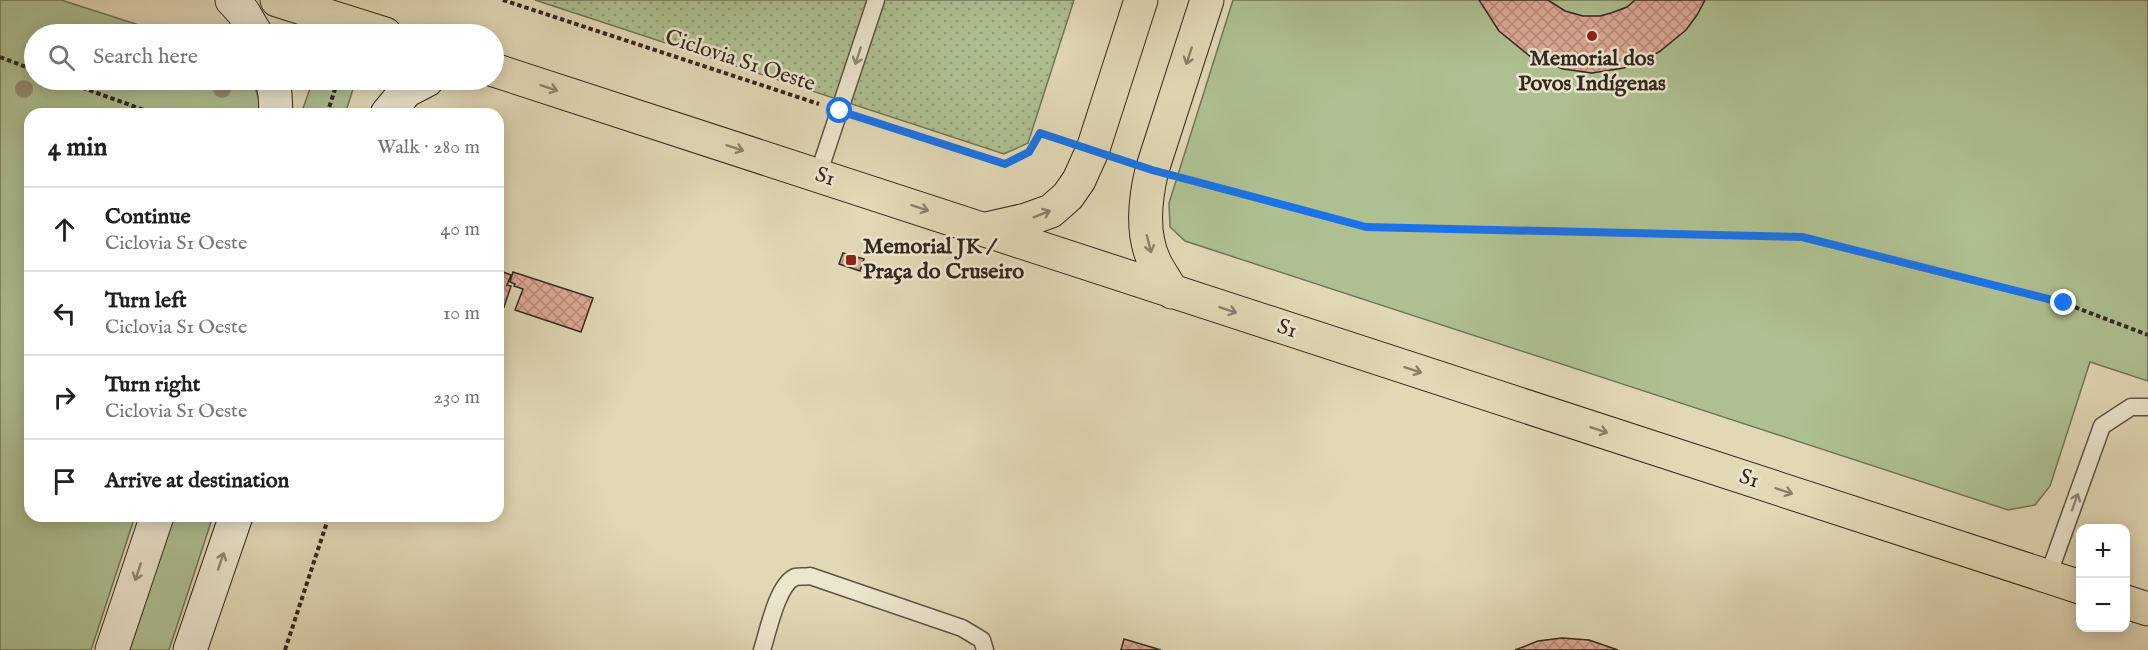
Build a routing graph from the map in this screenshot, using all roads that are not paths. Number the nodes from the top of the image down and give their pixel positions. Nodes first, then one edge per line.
1 (232, 0) edge
2 (277, 0) edge
3 (876, 0) edge
4 (1141, 0) edge
5 (1207, 0) edge
6 (250, 24) edge
7 (353, 24) edge
8 (504, 73) edge
9 (274, 90) edge
10 (408, 90) edge
11 (276, 108) edge
12 (392, 108) edge
13 (818, 175) junction
14 (986, 229) junction
15 (1172, 291) junction
16 (2148, 407) edge
17 (154, 522) edge
18 (234, 522) edge
19 (2048, 576) junction
20 (2076, 586) edge
21 (2130, 603) edge
22 (205, 606) junction
23 (2148, 609) edge
24 (112, 650) edge
25 (190, 650) edge
26 (204, 650) edge
27 (762, 650) edge
28 (985, 650) edge

1 - 6 main road
2 - 7 highway
3 -> 13 lane
14 -> 4 highway
5 -> 15 highway
8 -> 13 highway, S1
9 - 11 main road
10 - 12 main road
13 -> 14 highway, S1
14 - 15 highway, S1
15 -> 19 highway, S1
19 -> 16 lane
17 -> 24 main road
22 -> 18 main road
19 - 20 highway, S1
21 - 23 highway
22 - 25 main road
22 - 26 main road
27 - 28 lane

